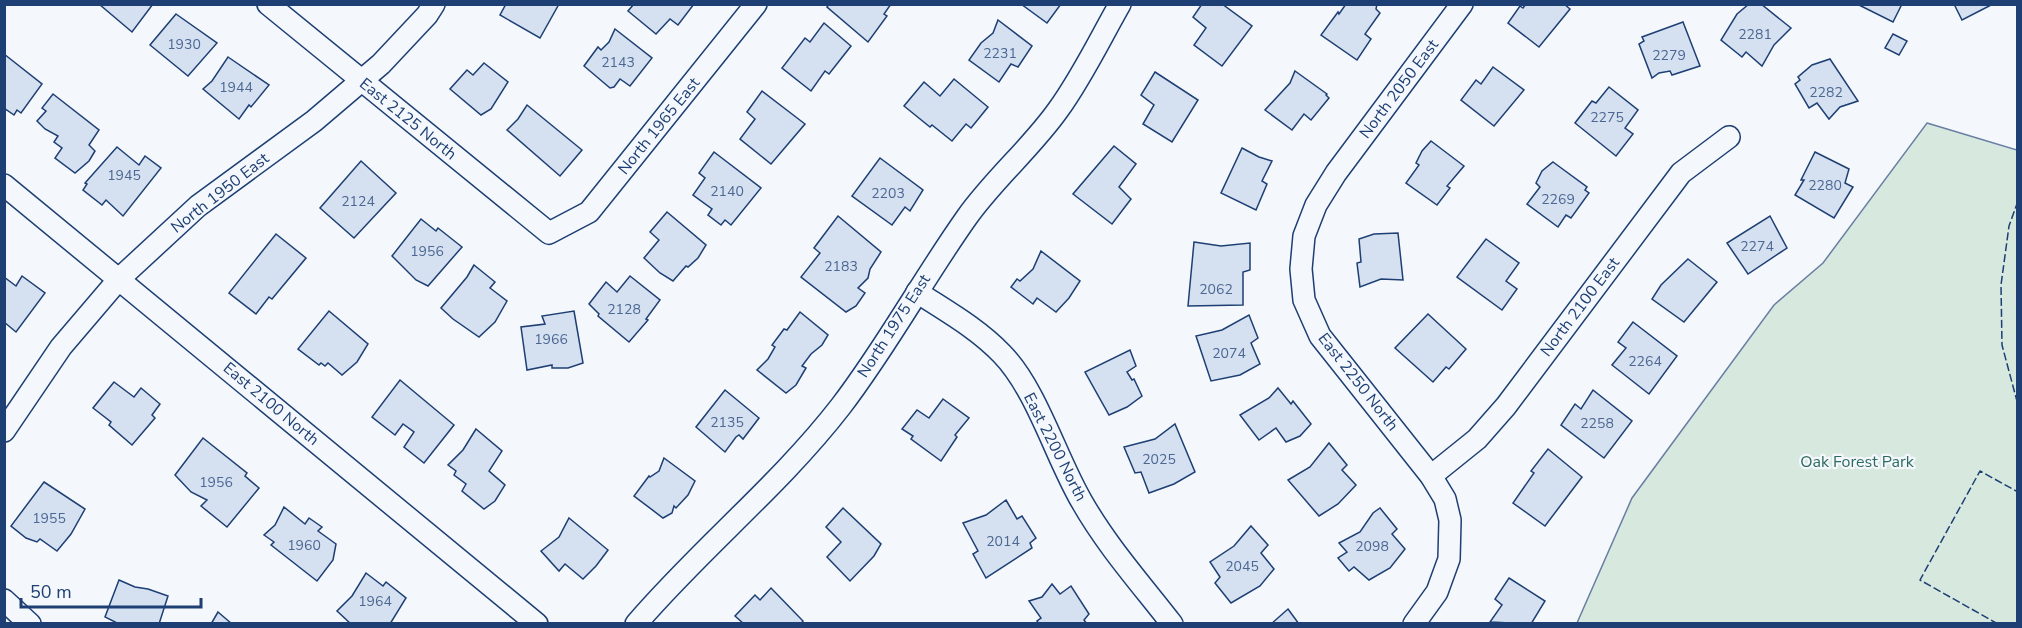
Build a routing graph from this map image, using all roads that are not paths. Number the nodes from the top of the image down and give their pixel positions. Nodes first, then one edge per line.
1 (268, 4) edge
2 (434, 4) edge
3 (756, 4) edge
4 (1120, 4) edge
5 (1462, 4) edge
6 (361, 81) junction
7 (1729, 137) dead end
8 (1336, 173) joint
9 (4, 184) edge
10 (549, 233) joint
11 (119, 279) junction
12 (917, 292) junction
13 (4, 431) edge
14 (1431, 476) junction
15 (4, 600) edge
16 (30, 624) edge
17 (537, 624) edge
18 (636, 624) edge
19 (1172, 624) edge
20 (1413, 624) edge

1 - 6 street, East 2125 North
2 - 6 street, North 1950 East
3 - 10 street, North 1965 East
4 - 12 street, North 1975 East
5 - 8 street, North 2050 East
6 - 10 street, East 2125 North
6 - 11 street, North 1950 East
7 - 14 street, North 2100 East
8 - 14 street, East 2250 North
9 - 11 street, East 2100 North
11 - 13 street, North 1950 East
11 - 17 street, East 2100 North
12 - 18 street, North 1975 East
12 - 19 street, East 2200 North
14 - 20 street
15 - 16 street

